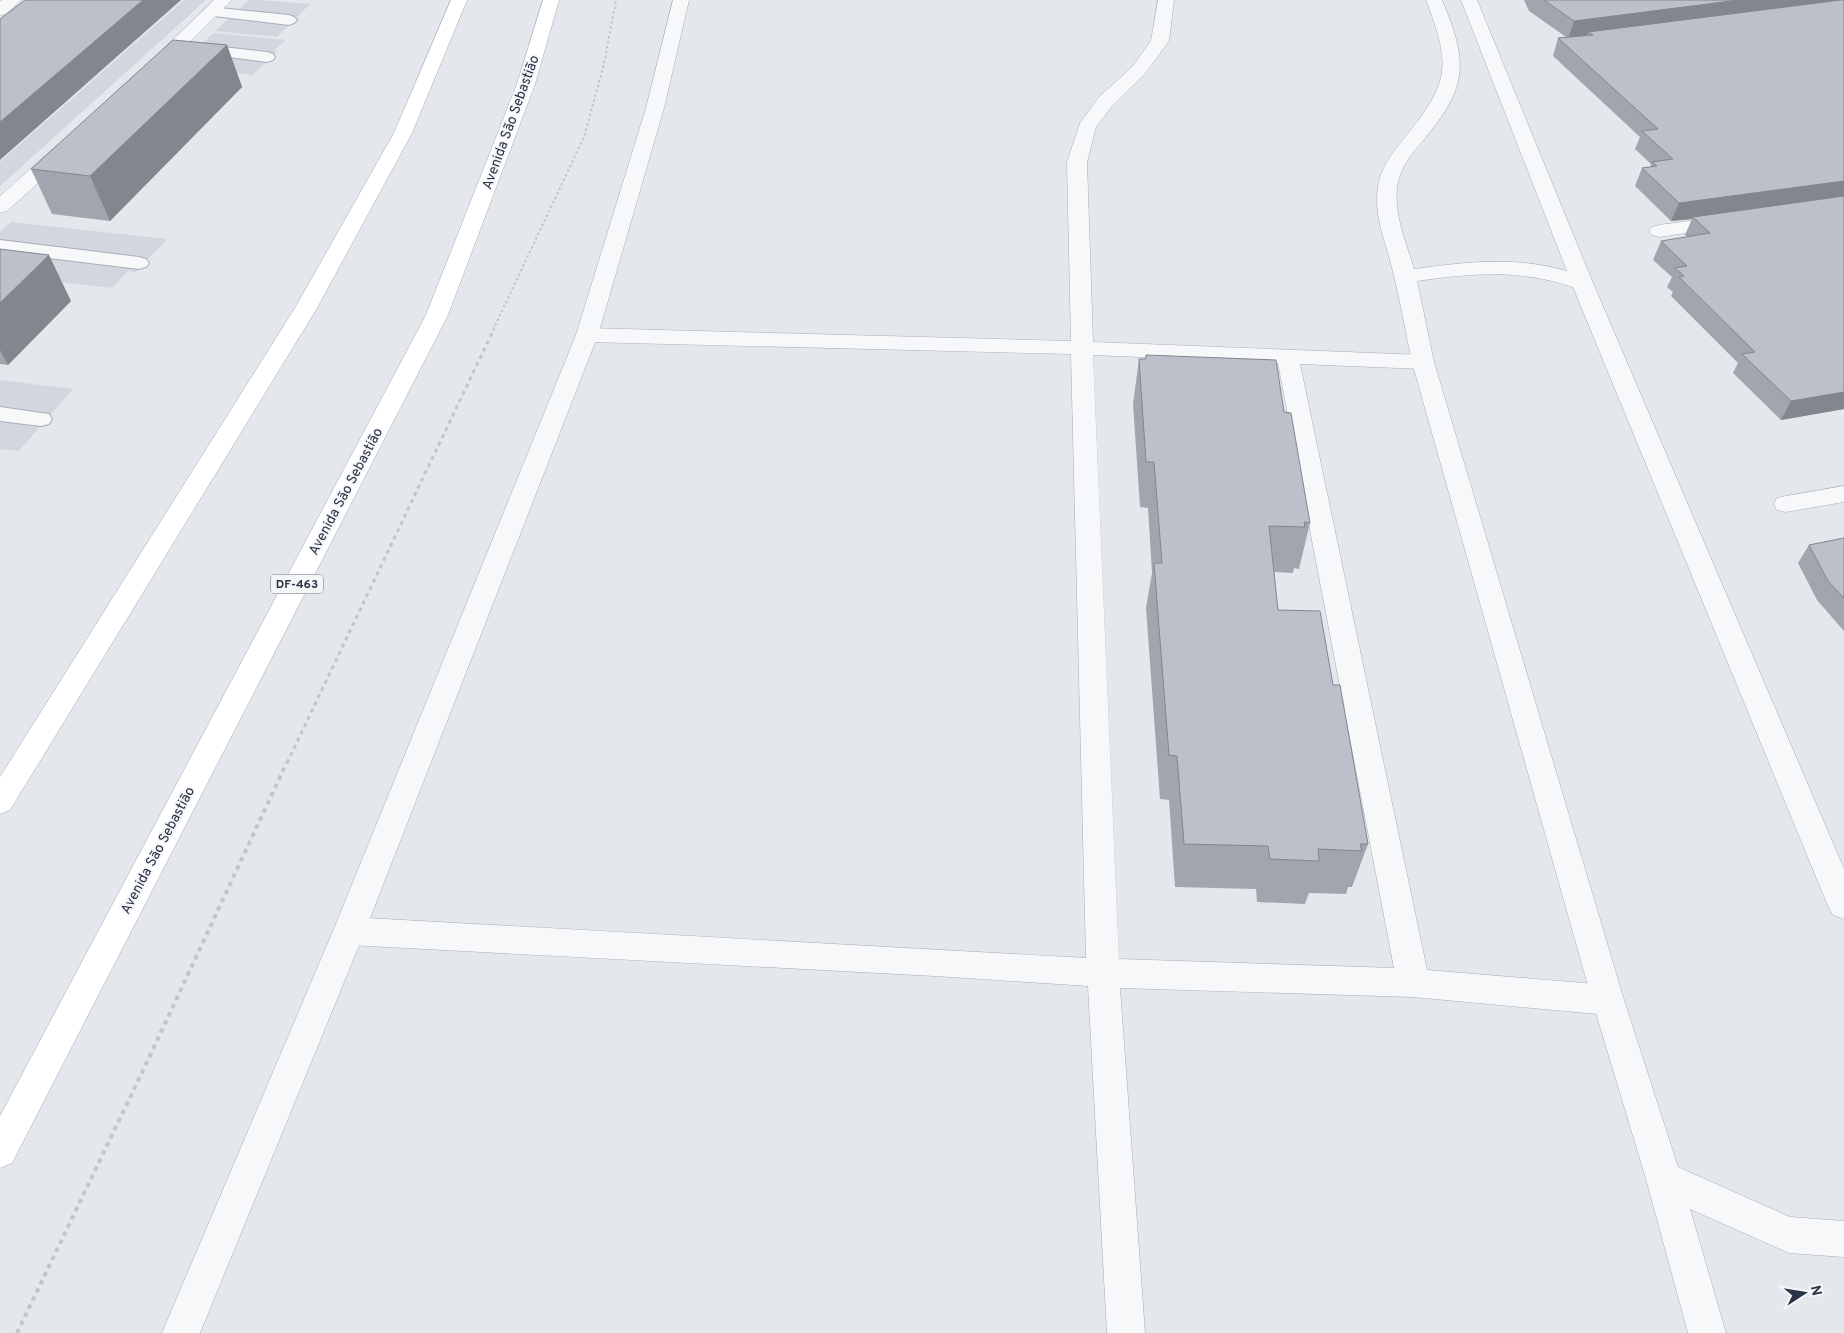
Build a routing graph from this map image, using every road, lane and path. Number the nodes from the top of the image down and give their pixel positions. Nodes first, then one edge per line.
1 (13, 0) edge
2 (459, 0) edge
3 (551, 0) edge
4 (616, 0) edge
5 (681, 0) edge
6 (1166, 0) edge
7 (1434, 0) edge
8 (1469, 0) edge
9 (217, 6) edge
10 (0, 10) edge
11 (289, 20) dead end
12 (176, 47) junction
13 (267, 57) dead end
14 (140, 80) edge
15 (73, 140) edge
16 (0, 207) edge
17 (1747, 219) edge
18 (1659, 231) dead end
19 (0, 246) edge
20 (139, 263) dead end
21 (1405, 276) junction
22 (1582, 282) junction
23 (587, 335) junction
24 (1082, 348) junction
25 (1288, 358) junction
26 (1423, 362) junction
27 (0, 414) edge
28 (41, 419) dead end
29 (1844, 494) edge
30 (1786, 504) dead end
31 (0, 802) edge
32 (1844, 906) edge
33 (349, 931) junction
34 (1103, 973) junction
35 (1414, 983) junction
36 (1608, 1000) junction
37 (0, 1151) edge
38 (1664, 1179) junction
39 (1844, 1239) edge
40 (17, 1333) edge
41 (181, 1333) edge
42 (1126, 1333) edge
43 (1707, 1333) edge

1 - 10 street
2 - 31 main road
3 - 37 main road, Avenida São Sebastião / DF-463
4 - 40 path
5 - 23 street
6 - 24 street
7 - 21 street
8 - 22 street
9 - 11 lane
9 - 12 street
12 - 13 lane
12 - 14 street
15 - 16 street
17 - 18 street
19 - 20 lane
21 - 22 street
21 - 26 street
22 - 32 street
23 - 24 street
23 - 33 street
24 - 25 street
24 - 34 street
25 - 26 street
25 - 35 street
26 - 36 street
27 - 28 lane
29 - 30 street
33 - 34 street
33 - 41 street
34 - 35 street
34 - 42 street
35 - 36 street
36 - 38 street
38 - 39 street
38 - 43 street

